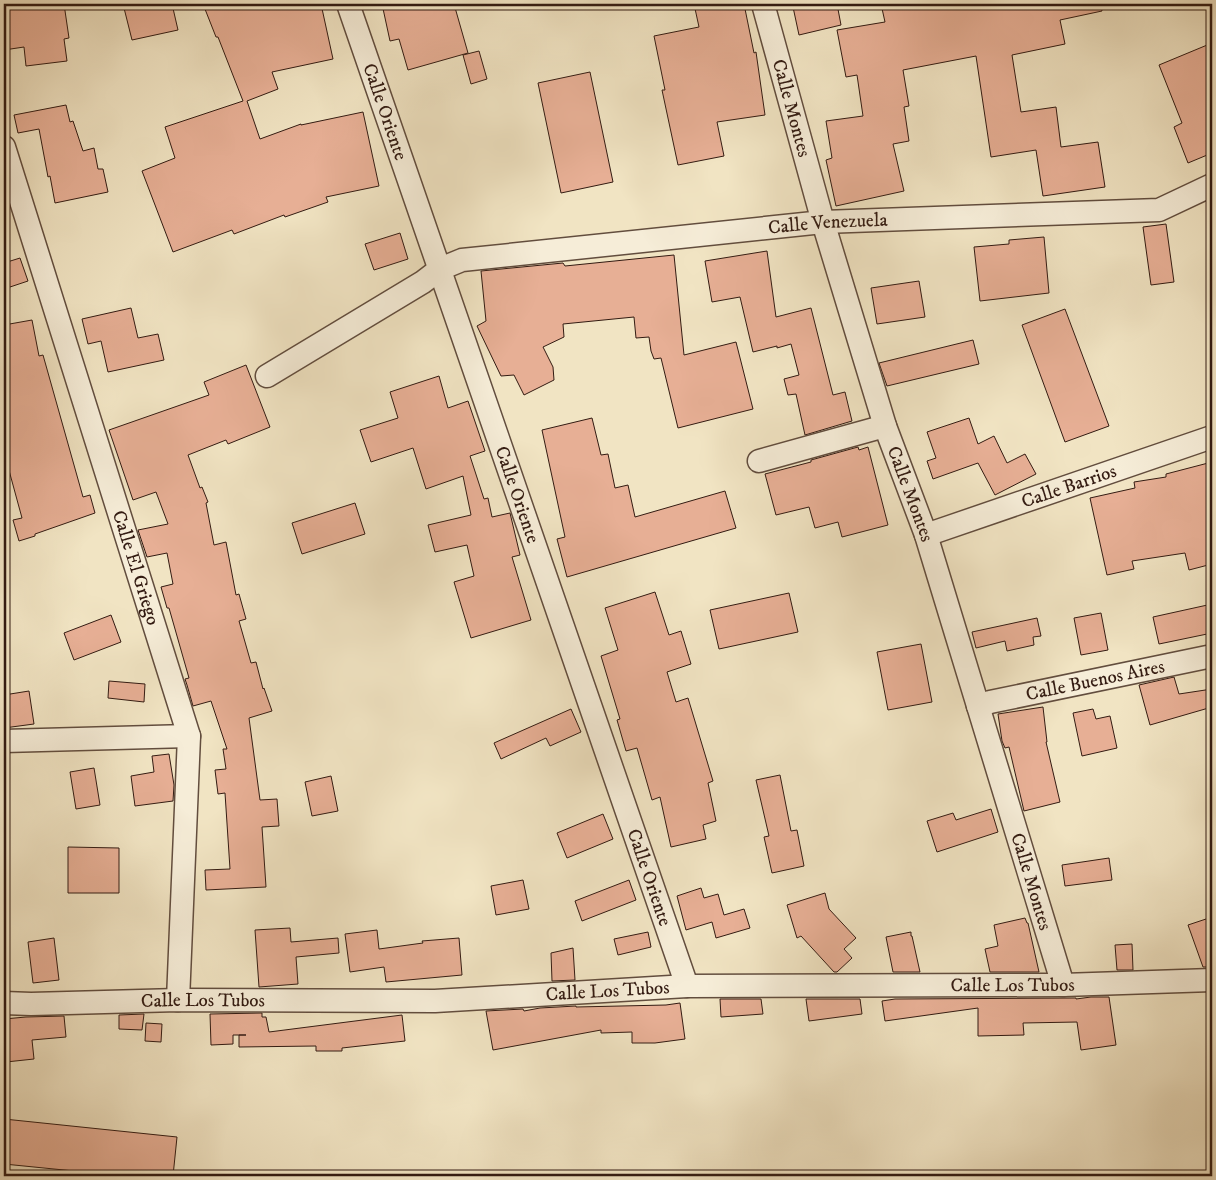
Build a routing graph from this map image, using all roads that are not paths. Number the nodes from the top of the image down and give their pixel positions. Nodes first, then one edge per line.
1 (348, 4) edge
2 (763, 4) edge
3 (4, 147) edge
4 (1212, 185) edge
5 (822, 222) junction
6 (440, 269) junction
7 (268, 376) dead end
8 (885, 426) junction
9 (1212, 437) edge
10 (759, 461) dead end
11 (926, 535) junction
12 (1212, 656) edge
13 (978, 706) junction
14 (189, 736) junction
15 (4, 741) edge
16 (1212, 980) edge
17 (1063, 985) junction
18 (687, 986) junction
19 (178, 1000) junction
20 (4, 1003) edge

1 - 6 street, Calle Oriente
2 - 5 street, Calle Montes
3 - 14 street, Calle El Griego
4 - 5 street, Calle Venezuela
5 - 6 street, Calle Venezuela
5 - 8 street, Calle Montes
6 - 7 street, Calle Venezuela
6 - 18 street, Calle Oriente
8 - 10 street
8 - 11 street, Calle Montes
9 - 11 street, Calle Barrios
11 - 13 street, Calle Montes
12 - 13 street, Calle Buenos Aires
13 - 17 street, Calle Montes
14 - 15 street
14 - 19 street, Calle El Griego
16 - 17 street, Calle Los Tubos
17 - 18 street, Calle Los Tubos
18 - 19 street, Calle Los Tubos
19 - 20 street, Calle Los Tubos

